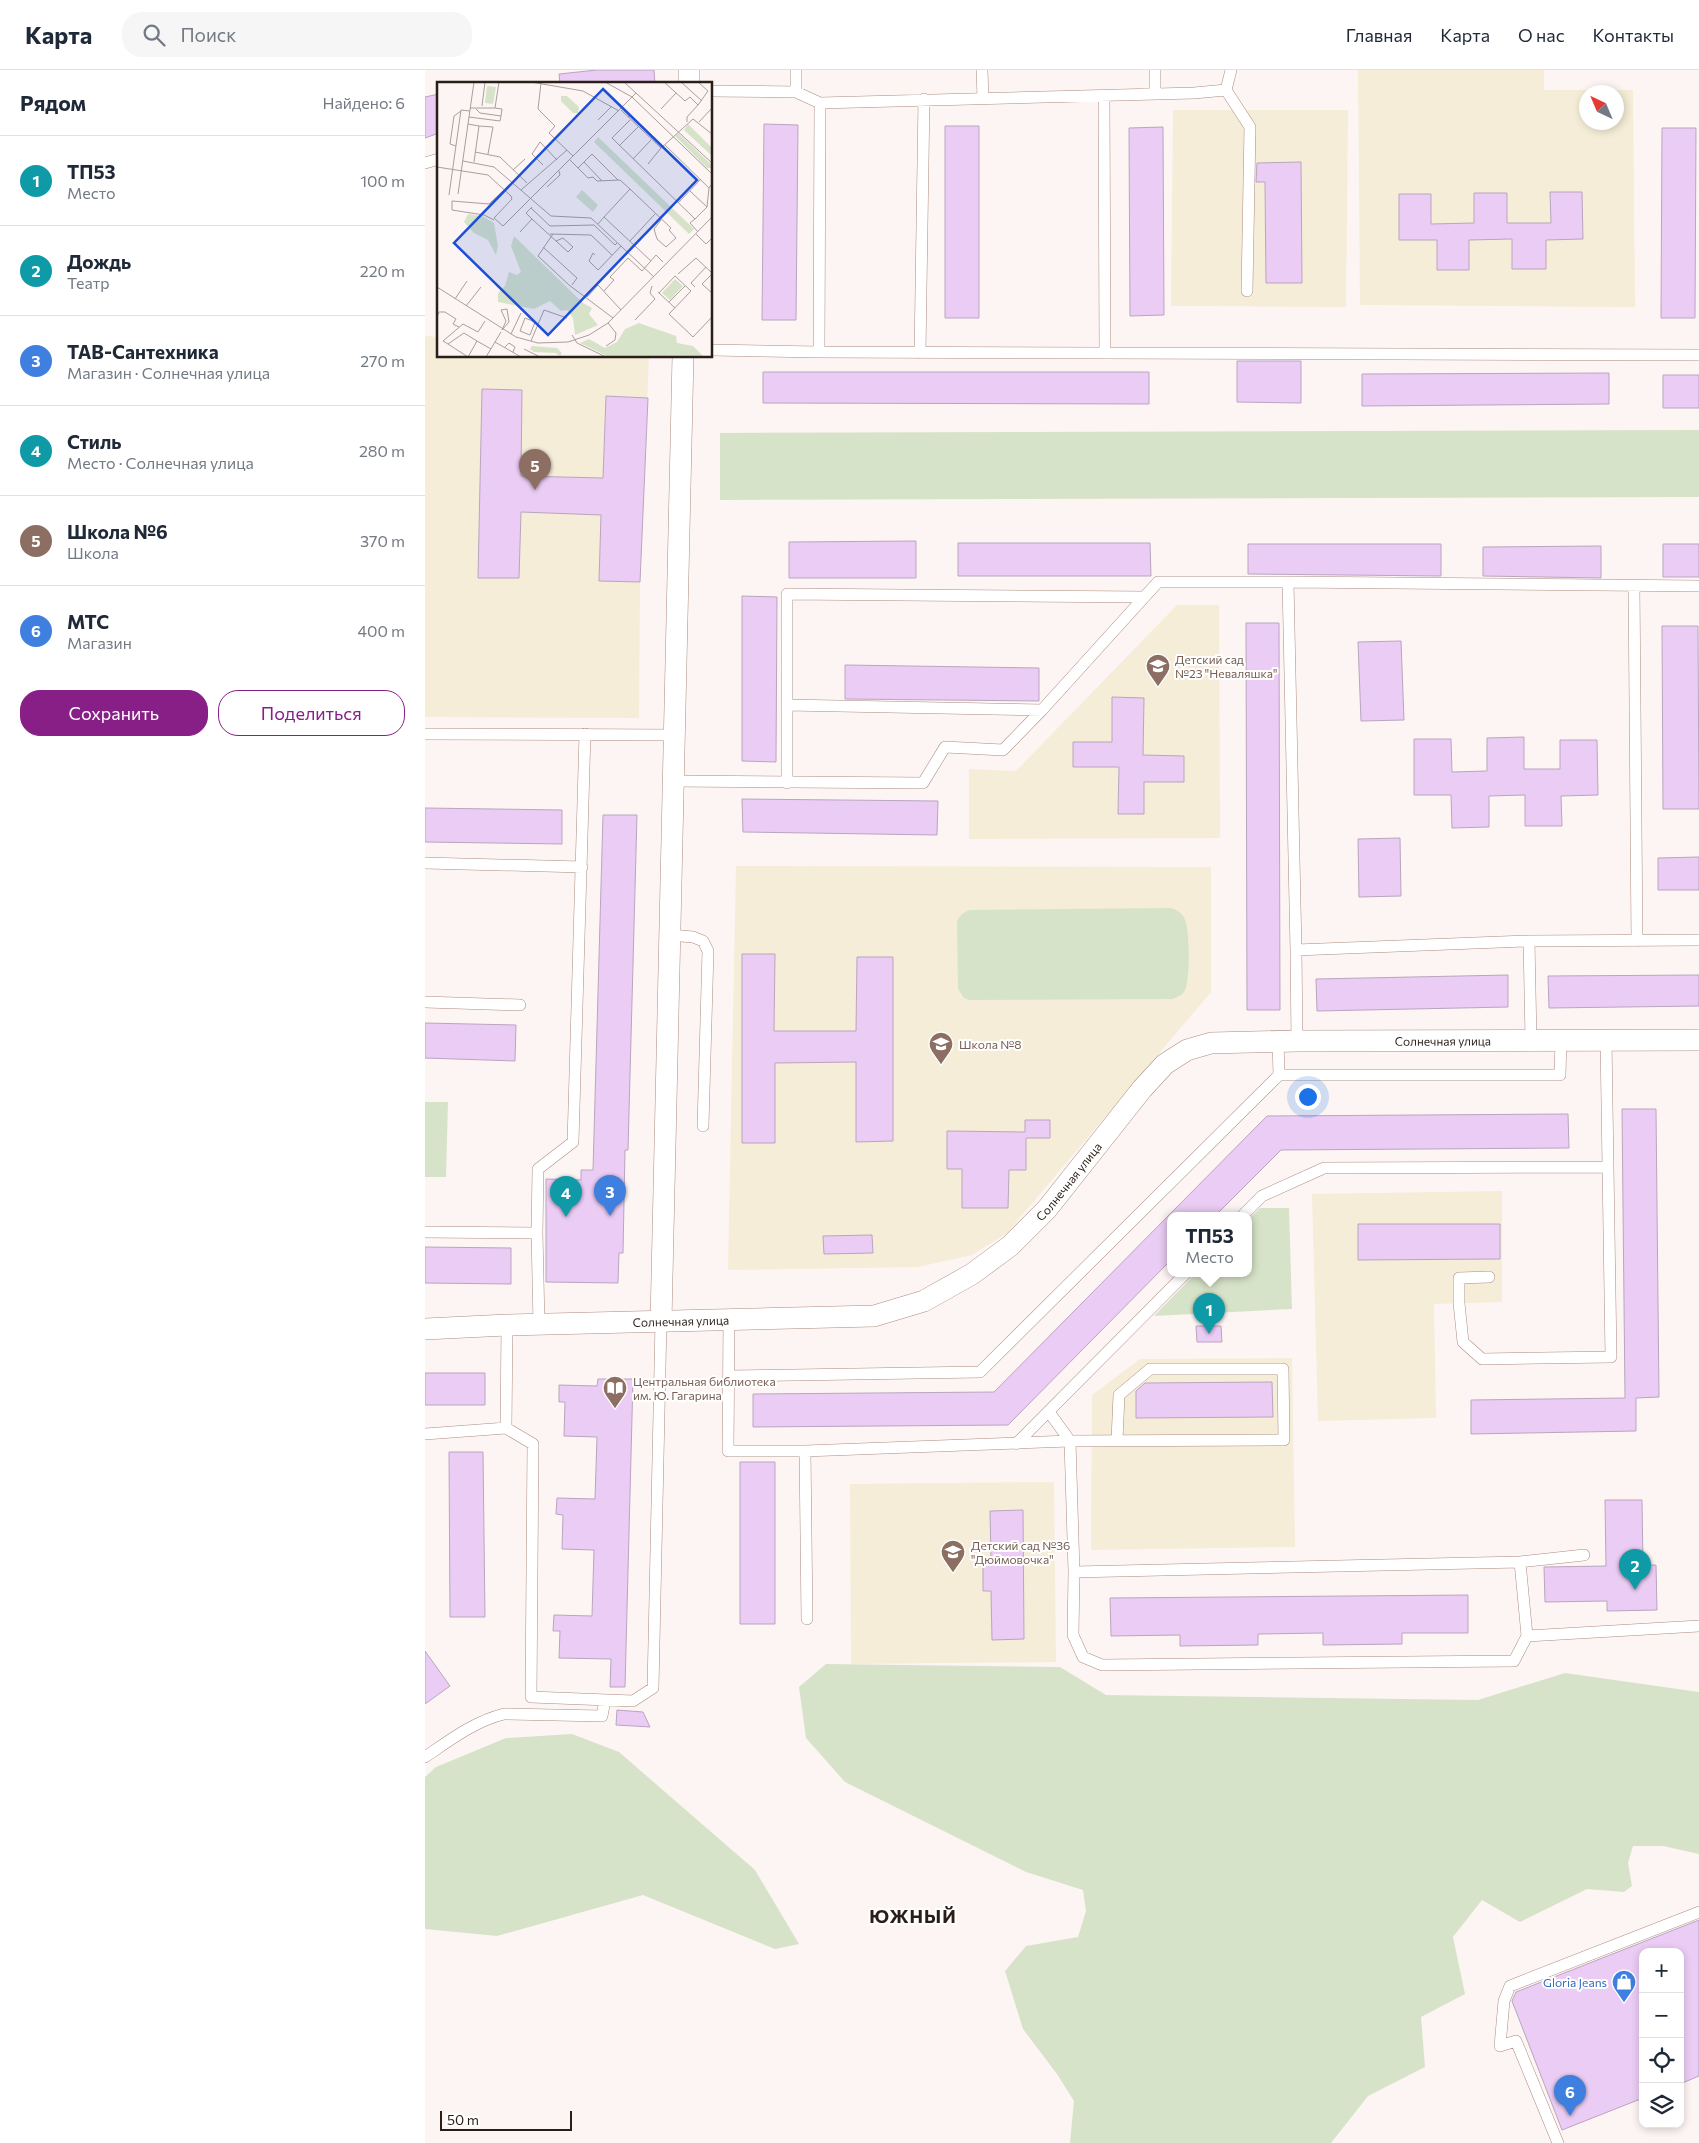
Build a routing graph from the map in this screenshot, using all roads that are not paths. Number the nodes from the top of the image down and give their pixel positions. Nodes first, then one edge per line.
1 (796, 70) edge
2 (982, 70) edge
3 (1155, 70) edge
4 (1231, 70) edge
5 (1226, 90) junction
6 (713, 91) edge
7 (795, 92) junction
8 (1155, 94) junction
9 (1104, 95) junction
10 (983, 98) junction
11 (924, 99) junction
12 (820, 103) junction
13 (1247, 291) dead end
14 (713, 350) edge
15 (819, 352) junction
16 (920, 353) junction
17 (1105, 353) junction
18 (1699, 355) edge
19 (683, 358) edge
20 (1287, 582) junction
21 (1634, 586) junction
22 (1699, 586) edge
23 (1144, 597) junction
24 (787, 705) junction
25 (1043, 710) junction
26 (425, 734) edge
27 (585, 734) junction
28 (674, 735) junction
29 (673, 781) junction
30 (787, 783) junction
31 (425, 863) edge
32 (582, 868) junction
33 (670, 935) junction
34 (1637, 940) junction
35 (1699, 940) edge
36 (1529, 941) junction
37 (1296, 950) junction
38 (425, 1002) edge
39 (520, 1005) dead end
40 (1531, 1039) junction
41 (1561, 1040) junction
42 (1606, 1040) junction
43 (1699, 1040) edge
44 (1287, 1041) junction
45 (1279, 1075) junction
46 (703, 1126) dead end
47 (1608, 1167) junction
48 (1246, 1212) edge
49 (425, 1232) edge
50 (537, 1234) junction
51 (1182, 1277) edge
52 (1489, 1277) dead end
53 (729, 1320) junction
54 (661, 1321) junction
55 (539, 1324) junction
56 (507, 1325) junction
57 (425, 1329) edge
58 (729, 1376) junction
59 (1049, 1412) junction
60 (506, 1428) junction
61 (425, 1434) edge
62 (1117, 1440) junction
63 (1070, 1441) junction
64 (1016, 1444) junction
65 (805, 1451) junction
66 (1584, 1555) dead end
67 (1520, 1562) junction
68 (1074, 1572) junction
69 (807, 1619) dead end
70 (1699, 1626) edge
71 (1527, 1636) junction
72 (605, 1700) junction
73 (425, 1757) edge
74 (1699, 1912) edge
75 (1558, 2143) edge

1 - 7 lane
2 - 10 lane
3 - 8 lane
4 - 5 lane
5 - 8 lane
5 - 13 lane
6 - 7 lane
7 - 12 lane
8 - 9 lane
9 - 10 lane
9 - 17 lane
10 - 11 lane
11 - 12 lane
11 - 16 lane
12 - 15 lane
14 - 15 lane
15 - 16 lane
16 - 17 lane
17 - 18 lane
19 - 28 street
20 - 21 lane
20 - 23 lane
20 - 37 lane
21 - 22 lane
21 - 34 lane
23 - 24 lane
23 - 25 lane
24 - 25 lane
24 - 30 lane
25 - 30 lane
26 - 27 lane
27 - 28 lane
27 - 32 lane
28 - 29 street
29 - 30 lane
29 - 33 street
31 - 32 lane
32 - 50 lane
33 - 46 lane
33 - 54 street
34 - 35 lane
34 - 36 lane
36 - 37 lane
36 - 40 lane
37 - 44 lane
38 - 39 lane
40 - 41 street, Солнечная улица
40 - 44 street, Солнечная улица
41 - 42 street, Солнечная улица
41 - 45 lane
42 - 43 street, Солнечная улица
42 - 47 lane
44 - 45 lane
44 - 53 street, Солнечная улица
45 - 58 lane
47 - 48 lane
47 - 52 lane
49 - 50 lane
50 - 55 lane
51 - 59 lane
53 - 54 street, Солнечная улица
53 - 58 lane
54 - 55 street, Солнечная улица
54 - 72 lane
55 - 56 street, Солнечная улица
56 - 57 street, Солнечная улица
56 - 60 lane
58 - 65 lane
59 - 63 lane
59 - 64 lane
60 - 61 lane
60 - 72 lane
62 - 62 lane
62 - 63 lane
63 - 64 lane
63 - 68 lane
64 - 65 lane
65 - 69 lane
66 - 67 lane
67 - 68 lane
67 - 71 lane
68 - 71 lane
70 - 71 lane
72 - 73 lane
74 - 75 lane

